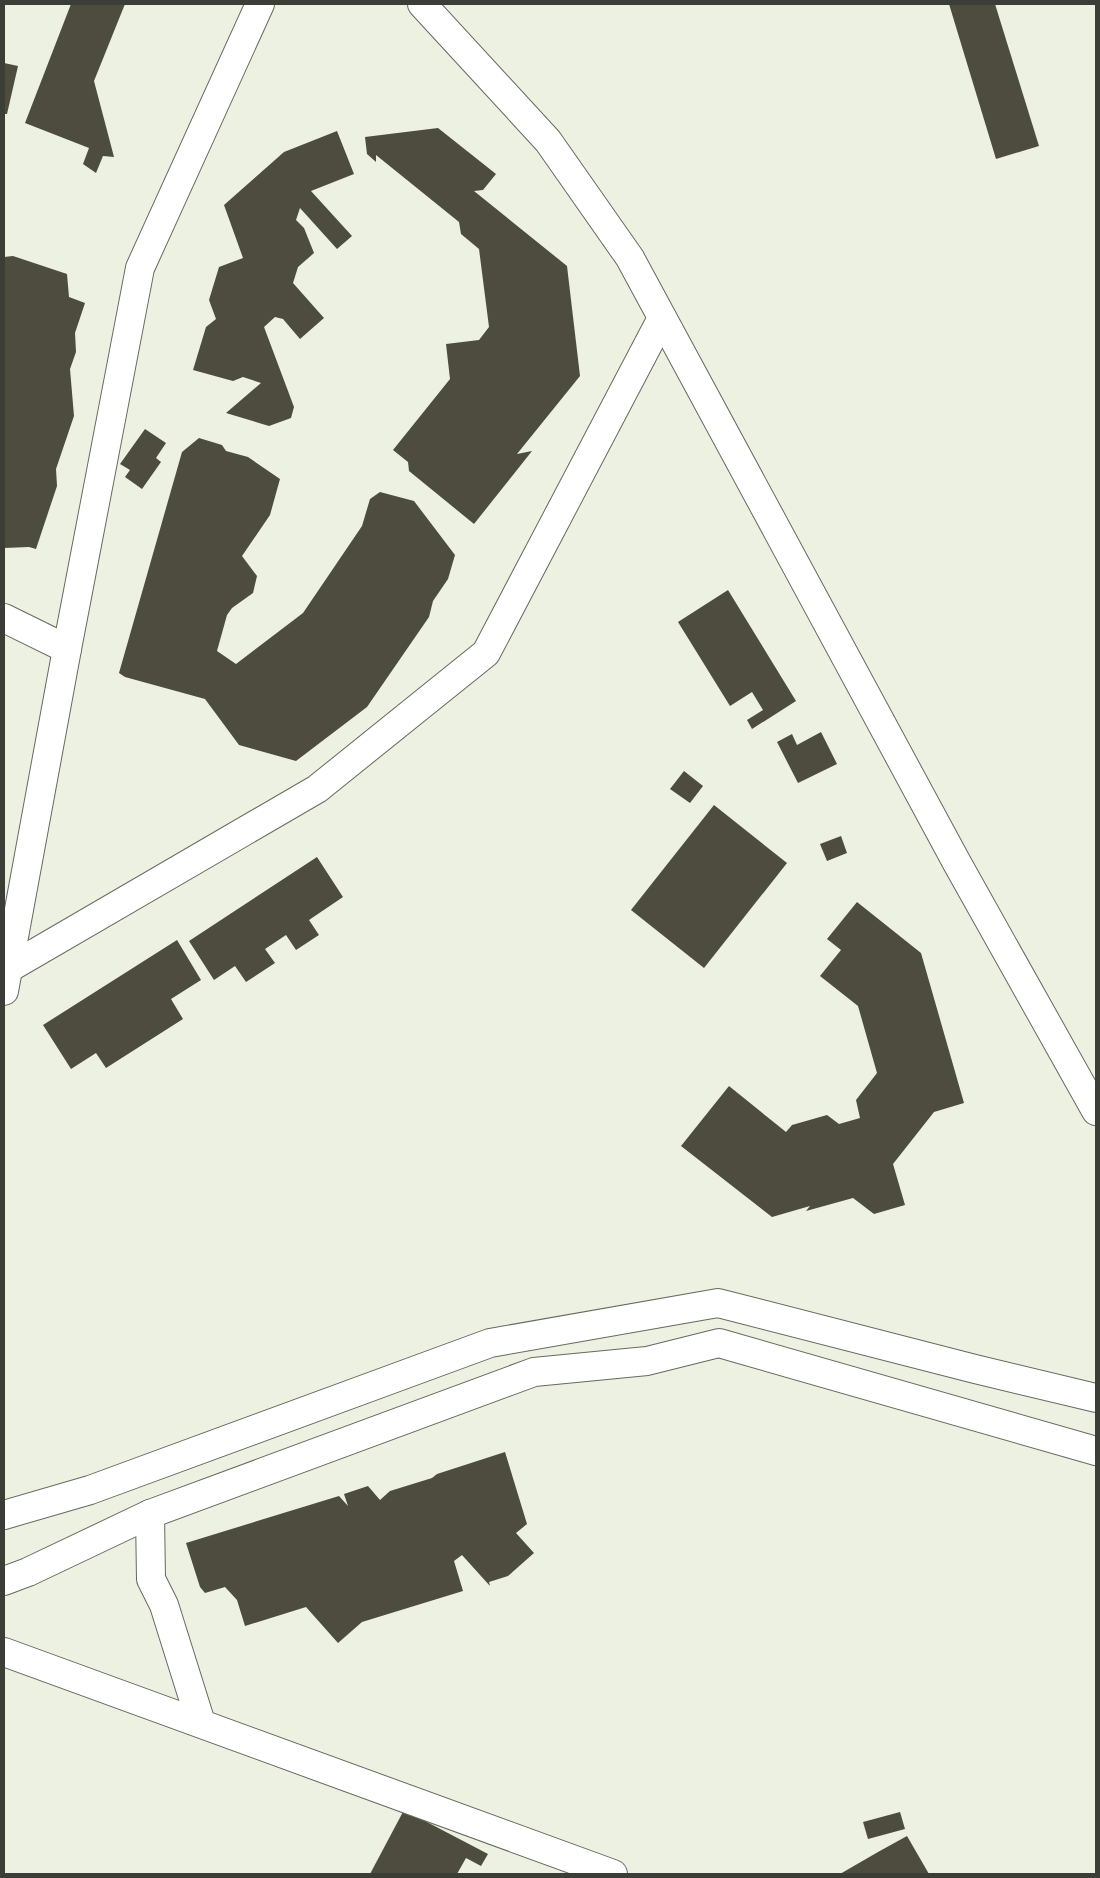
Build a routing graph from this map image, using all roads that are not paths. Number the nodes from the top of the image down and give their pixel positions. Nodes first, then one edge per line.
1 (260, 4) edge
2 (422, 4) edge
3 (662, 318) junction
4 (4, 618) edge
5 (67, 649) junction
6 (6, 976) edge
7 (1096, 1111) edge
8 (1096, 1398) edge
9 (1096, 1451) edge
10 (150, 1514) junction
11 (4, 1515) edge
12 (4, 1581) edge
13 (4, 1652) edge
14 (201, 1723) junction
15 (614, 1874) edge

1 - 5 street
2 - 3 street
3 - 6 street
3 - 7 street
4 - 5 street
5 - 6 street
8 - 11 street
9 - 10 street
10 - 12 street
10 - 14 street
13 - 14 street
14 - 15 street

